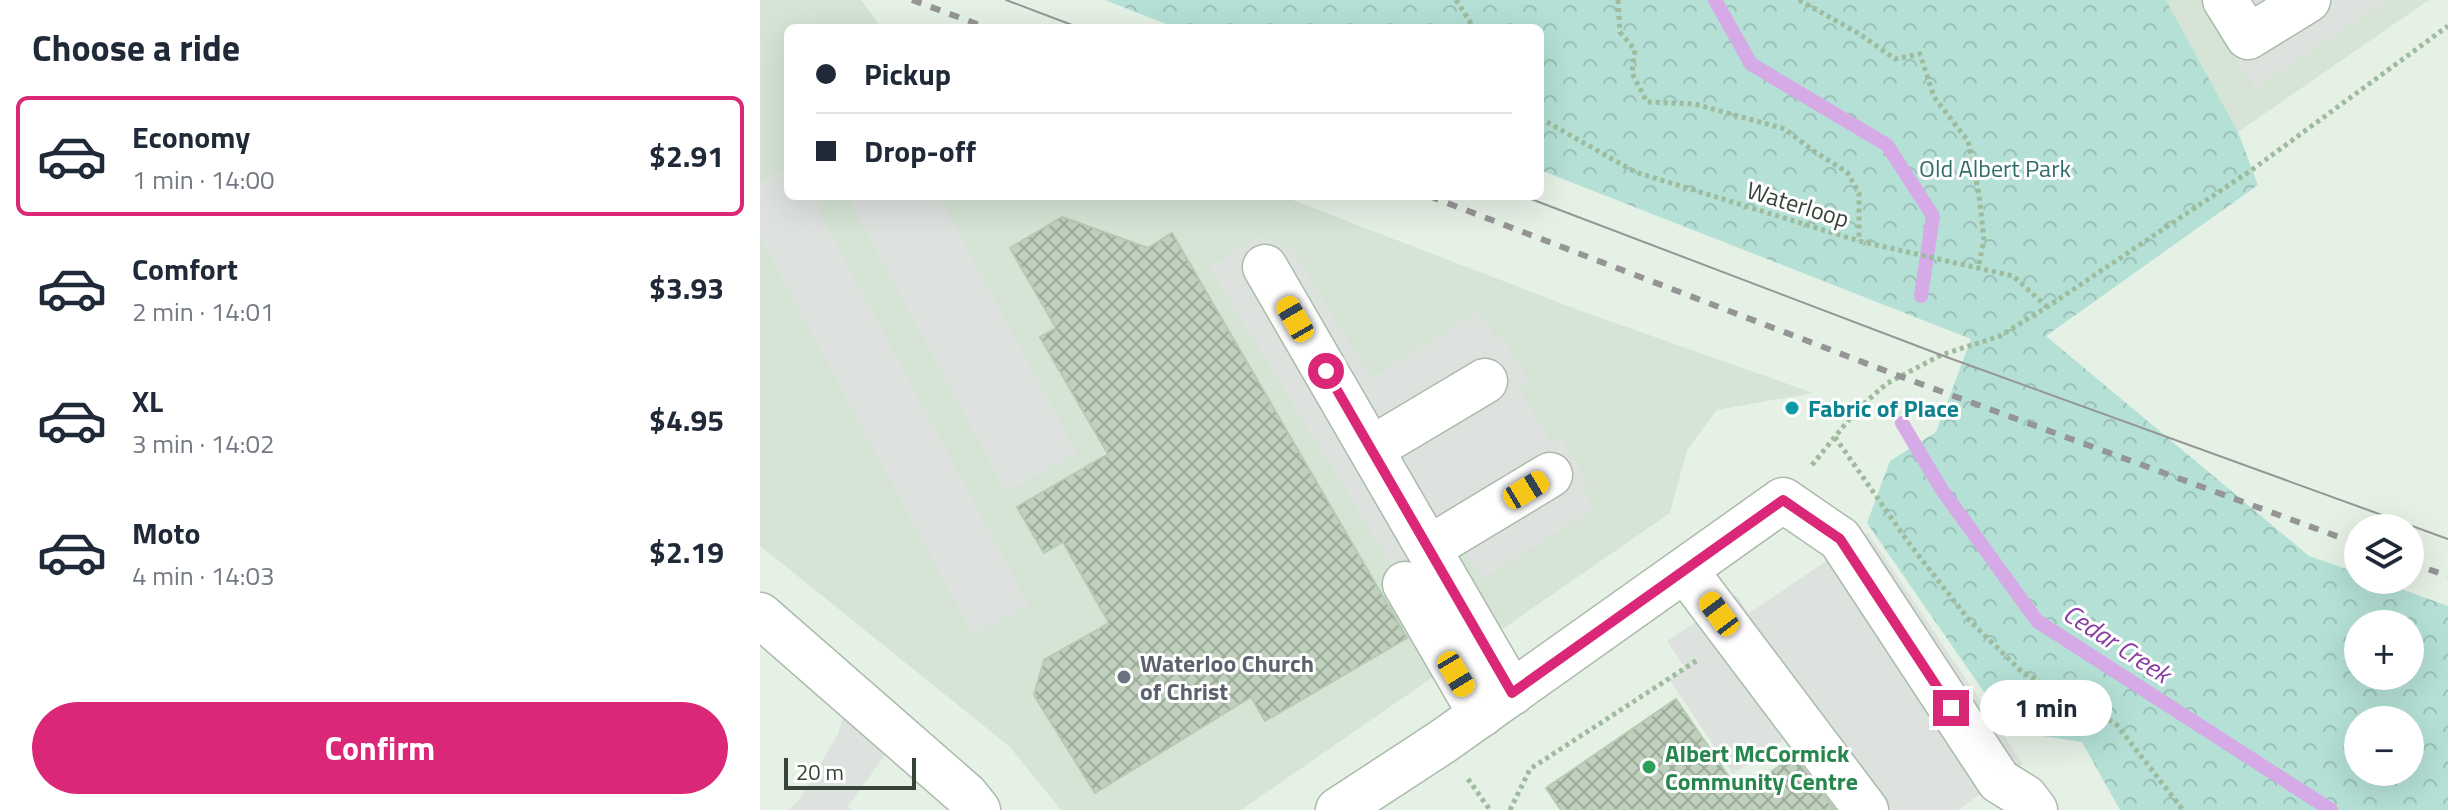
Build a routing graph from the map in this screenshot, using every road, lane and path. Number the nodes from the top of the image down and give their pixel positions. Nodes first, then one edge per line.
1 (1456, 0) edge
2 (1618, 0) edge
3 (1799, 0) edge
4 (2225, 0) edge
5 (2308, 0) edge
6 (1471, 24) edge
7 (2448, 26) edge
8 (1544, 120) edge
9 (1862, 242) junction
10 (1265, 267) dead end
11 (1978, 269) junction
12 (2047, 307) junction
13 (1485, 381) dead end
14 (1371, 449) junction
15 (1550, 475) dead end
16 (1429, 548) junction
17 (1685, 570) junction
18 (1405, 584) dead end
19 (760, 615) edge
20 (1736, 637) junction
21 (1496, 704) junction
22 (2022, 806) edge
23 (978, 810) edge
24 (1338, 810) edge
25 (1510, 810) edge
26 (1866, 810) edge
27 (2183, 810) edge

1 - 6 path
2 - 9 path
3 - 11 path
4 - 5 street
7 - 12 path
8 - 9 path, Waterloop
9 - 11 path, Waterloop
10 - 14 street
11 - 12 path, Waterloop
12 - 27 path
13 - 14 street
14 - 16 street
15 - 16 street
16 - 21 street
17 - 20 street
17 - 21 street
17 - 22 street
18 - 21 street
19 - 23 street
20 - 25 path
20 - 26 street
21 - 24 street

